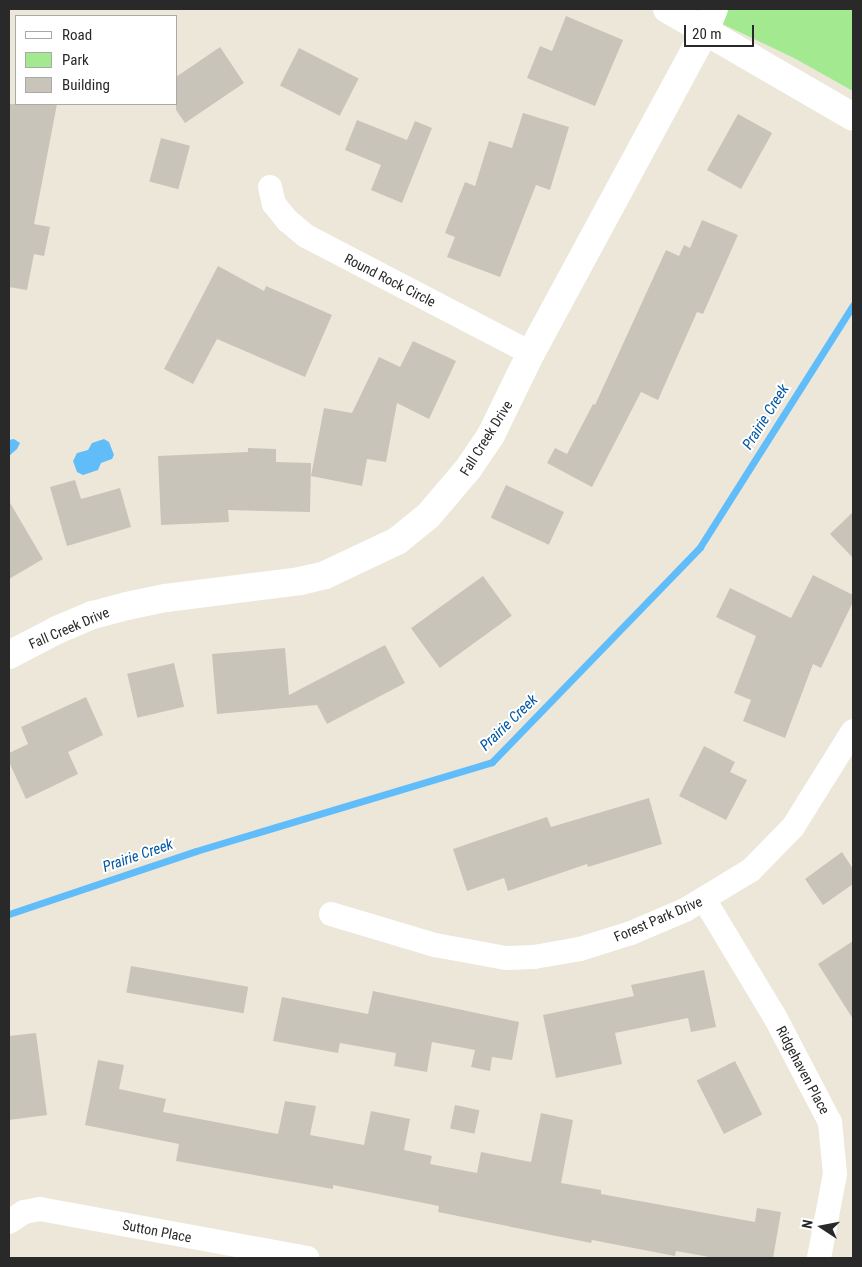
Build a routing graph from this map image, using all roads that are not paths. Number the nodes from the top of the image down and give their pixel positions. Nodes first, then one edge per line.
1 (667, 9) edge
2 (709, 20) edge
3 (853, 117) edge
4 (270, 186) dead end
5 (532, 353) junction
6 (9, 655) edge
7 (853, 732) edge
8 (704, 899) junction
9 (331, 914) dead end
10 (9, 1222) edge
11 (308, 1258) edge
12 (819, 1258) edge

1 - 2 street
2 - 3 street
2 - 5 street, Fall Creek Drive
4 - 5 street, Round Rock Circle
5 - 6 street, Fall Creek Drive
7 - 8 street, Forest Park Drive
8 - 9 street, Forest Park Drive
8 - 12 street, Ridgehaven Place
10 - 11 street, Sutton Place

